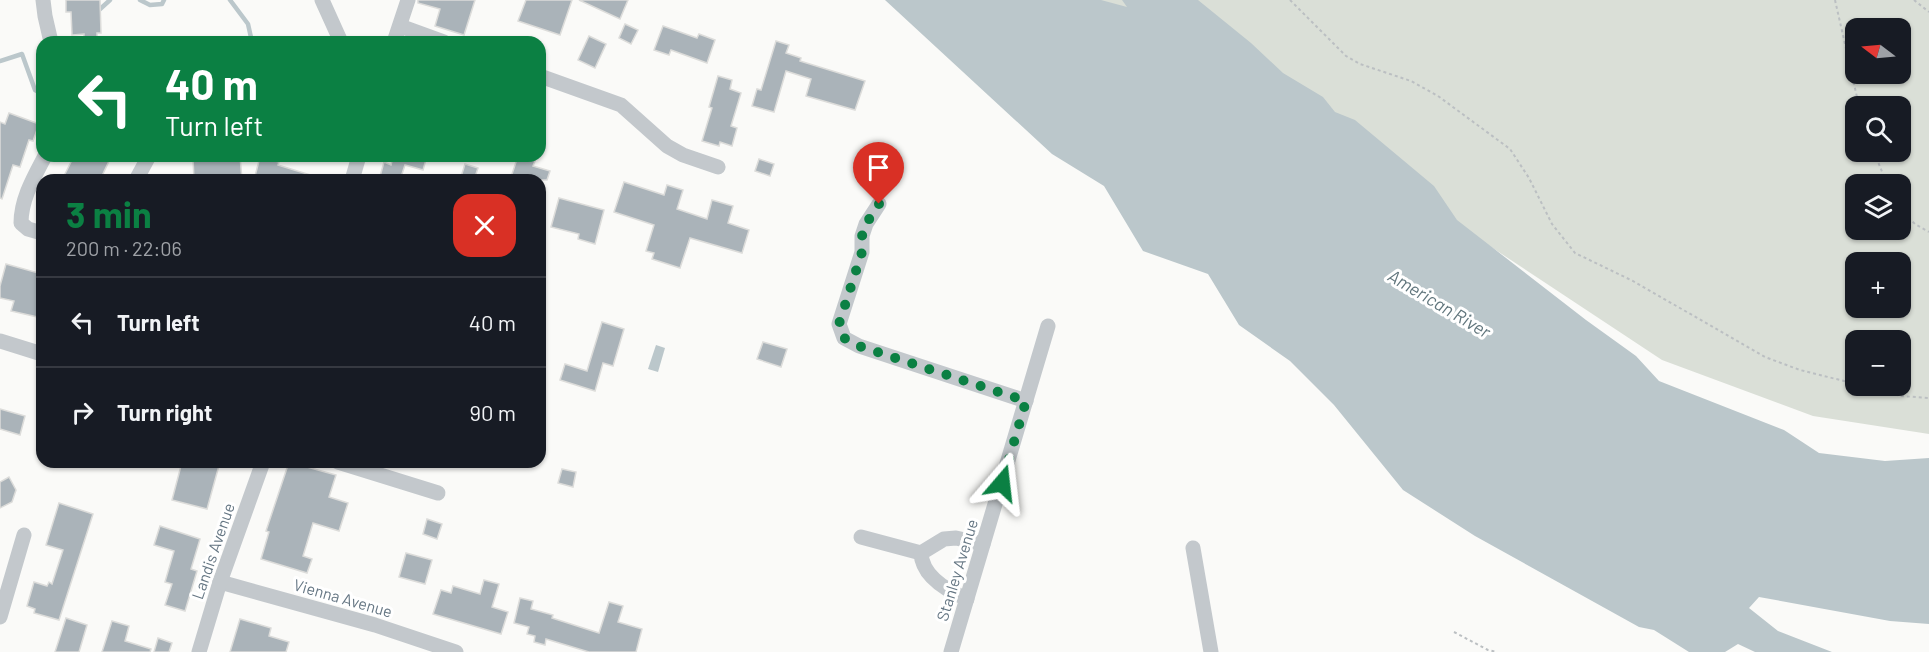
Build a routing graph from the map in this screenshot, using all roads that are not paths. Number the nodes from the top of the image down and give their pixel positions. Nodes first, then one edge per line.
1 (43, 0) edge
2 (322, 0) edge
3 (408, 0) edge
4 (400, 26) junction
5 (50, 36) edge
6 (337, 36) edge
7 (396, 36) edge
8 (428, 36) edge
9 (546, 78) edge
10 (718, 167) dead end
11 (36, 175) edge
12 (879, 204) dead end
13 (36, 231) edge
14 (1048, 326) dead end
15 (0, 341) edge
16 (36, 352) edge
17 (1026, 401) junction
18 (260, 468) edge
19 (357, 468) edge
20 (438, 493) dead end
21 (24, 535) dead end
22 (861, 537) dead end
23 (983, 544) junction
24 (1193, 548) dead end
25 (921, 553) junction
26 (220, 582) junction
27 (967, 599) junction
28 (0, 617) edge
29 (199, 652) edge
30 (456, 652) edge
31 (951, 652) edge
32 (1211, 652) edge

1 - 5 street
2 - 6 street
3 - 4 street
4 - 7 street
4 - 8 street
9 - 10 street
11 - 13 street
12 - 17 street
14 - 17 street, Stanley Avenue
15 - 16 street
17 - 23 street, Stanley Avenue
18 - 26 street, Landis Avenue
19 - 20 street
21 - 28 street
22 - 25 street
23 - 25 street
23 - 27 street, Stanley Avenue
24 - 32 street
25 - 27 street
26 - 29 street, Landis Avenue
26 - 30 street, Vienna Avenue
27 - 31 street, Stanley Avenue

